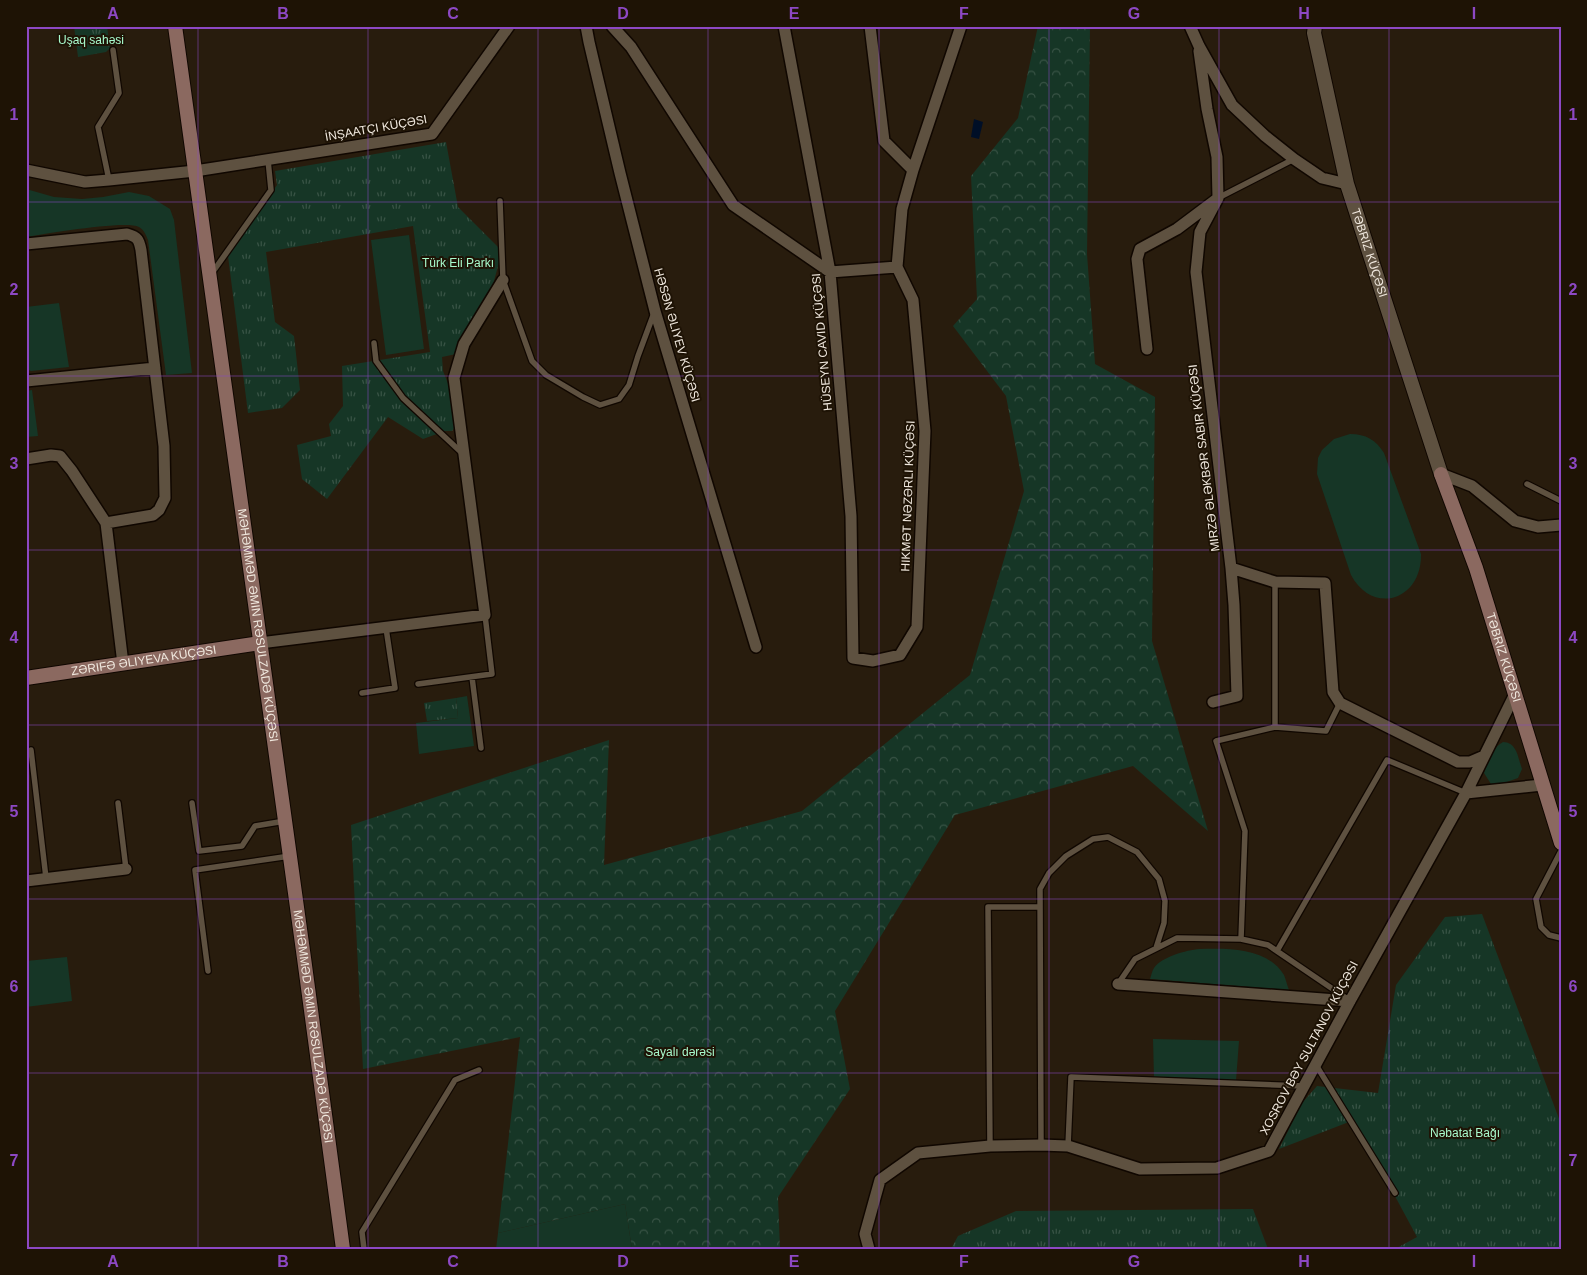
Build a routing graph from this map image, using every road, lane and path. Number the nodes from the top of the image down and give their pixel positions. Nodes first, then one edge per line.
1 (175, 26) edge
2 (509, 26) edge
3 (586, 26) edge
4 (612, 26) edge
5 (870, 26) edge
6 (962, 26) edge
7 (1190, 26) edge
8 (784, 28) edge
9 (1316, 28) edge
10 (1199, 46) junction
11 (113, 50) dead end
12 (268, 160) junction
13 (1294, 160) junction
14 (26, 170) edge
15 (912, 170) junction
16 (195, 171) junction
17 (109, 180) junction
18 (1346, 184) junction
19 (1218, 198) junction
20 (500, 200) dead end
21 (26, 244) edge
22 (897, 267) junction
23 (830, 272) junction
24 (210, 277) junction
25 (504, 280) junction
26 (655, 311) junction
27 (374, 343) dead end
28 (1146, 349) dead end
29 (156, 368) junction
30 (26, 381) edge
31 (465, 456) junction
32 (26, 459) edge
33 (1441, 474) junction
34 (1527, 484) dead end
35 (1561, 502) edge
36 (106, 523) junction
37 (1561, 525) edge
38 (1231, 568) junction
39 (1275, 582) junction
40 (485, 615) junction
41 (386, 628) junction
42 (260, 643) junction
43 (756, 647) dead end
44 (854, 658) joint
45 (123, 664) junction
46 (472, 677) junction
47 (26, 678) edge
48 (418, 684) dead end
49 (362, 693) dead end
50 (1515, 694) junction
51 (1213, 702) dead end
52 (1340, 703) junction
53 (1275, 727) junction
54 (481, 748) dead end
55 (31, 750) dead end
56 (1484, 756) junction
57 (1542, 785) junction
58 (1466, 793) junction
59 (118, 803) dead end
60 (192, 803) dead end
61 (285, 820) junction
62 (1561, 843) edge
63 (1561, 851) edge
64 (290, 856) junction
65 (126, 869) joint
66 (46, 878) junction
67 (26, 881) edge
68 (1040, 907) junction
69 (1561, 938) edge
70 (1241, 939) junction
71 (1156, 948) junction
72 (1277, 951) junction
73 (208, 972) dead end
74 (1118, 984) joint
75 (1350, 1001) junction
76 (1316, 1065) junction
77 (479, 1070) dead end
78 (1305, 1086) junction
79 (1041, 1145) junction
80 (990, 1146) junction
81 (1068, 1146) junction
82 (1396, 1193) dead end
83 (343, 1249) edge
84 (364, 1249) edge
85 (869, 1249) edge

1 - 16 main road, MƏHƏMMƏD ƏMIN RƏSULZADƏ KÜÇƏSI
2 - 12 street
3 - 26 street, HƏSƏN ƏLIYEV KÜÇƏSI
4 - 23 street
5 - 15 street
6 - 15 street
7 - 10 street
8 - 23 street, HÜSEYN CAVID KÜÇƏSI
9 - 18 street, TƏBRIZ KÜÇƏSI
10 - 13 street
10 - 19 street
11 - 17 lane
12 - 16 street
12 - 24 lane
13 - 18 street
13 - 19 lane
14 - 17 street
15 - 22 street
16 - 17 street
16 - 24 main road, MƏHƏMMƏD ƏMIN RƏSULZADƏ KÜÇƏSI
18 - 33 street, TƏBRIZ KÜÇƏSI
19 - 28 street
19 - 38 street, MIRZƏ ƏLƏKBƏR SABIR KÜÇƏSI
20 - 25 lane
21 - 29 street
22 - 23 street
22 - 44 street, HIKMƏT NƏZƏRLI KÜÇƏSI
23 - 44 street, HÜSEYN CAVID KÜÇƏSI
24 - 42 main road, MƏHƏMMƏD ƏMIN RƏSULZADƏ KÜÇƏSI
25 - 26 lane
25 - 31 street
26 - 43 street, HƏSƏN ƏLIYEV KÜÇƏSI
27 - 31 lane
29 - 30 street
29 - 36 street
31 - 40 street
32 - 36 street
33 - 37 street
33 - 50 main road, TƏBRIZ KÜÇƏSI
34 - 35 lane
36 - 45 street
38 - 39 street
38 - 51 street, MIRZƏ ƏLƏKBƏR SABIR KÜÇƏSI
39 - 52 street
39 - 53 lane
40 - 41 street
40 - 46 lane
41 - 42 street
41 - 49 lane
42 - 45 main road, ZƏRIFƏ ƏLIYEVA KÜÇƏSI
42 - 61 main road, MƏHƏMMƏD ƏMIN RƏSULZADƏ KÜÇƏSI
45 - 47 main road, ZƏRIFƏ ƏLIYEVA KÜÇƏSI
46 - 48 lane
46 - 54 lane
50 - 56 street, XOSROV BƏY SULTANOV KÜÇƏSI
50 - 57 main road, TƏBRIZ KÜÇƏSI
52 - 53 lane
52 - 56 street
53 - 70 lane
55 - 66 lane
56 - 58 street, XOSROV BƏY SULTANOV KÜÇƏSI
57 - 58 street
57 - 62 main road, TƏBRIZ KÜÇƏSI
58 - 72 lane
58 - 75 street, XOSROV BƏY SULTANOV KÜÇƏSI
59 - 65 lane
60 - 61 lane
61 - 64 main road, MƏHƏMMƏD ƏMIN RƏSULZADƏ KÜÇƏSI
63 - 69 lane
64 - 73 lane
64 - 83 main road, MƏHƏMMƏD ƏMIN RƏSULZADƏ KÜÇƏSI
65 - 66 street
66 - 67 street
68 - 71 lane
68 - 79 lane
68 - 80 lane
70 - 71 lane
70 - 72 lane
71 - 74 lane
72 - 75 lane
74 - 75 street
75 - 76 street, XOSROV BƏY SULTANOV KÜÇƏSI
76 - 78 street, XOSROV BƏY SULTANOV KÜÇƏSI
76 - 82 lane
77 - 84 lane
78 - 81 street, XOSROV BƏY SULTANOV KÜÇƏSI
78 - 81 lane
79 - 80 street, XOSROV BƏY SULTANOV KÜÇƏSI
79 - 81 street, XOSROV BƏY SULTANOV KÜÇƏSI
80 - 85 street, XOSROV BƏY SULTANOV KÜÇƏSI

